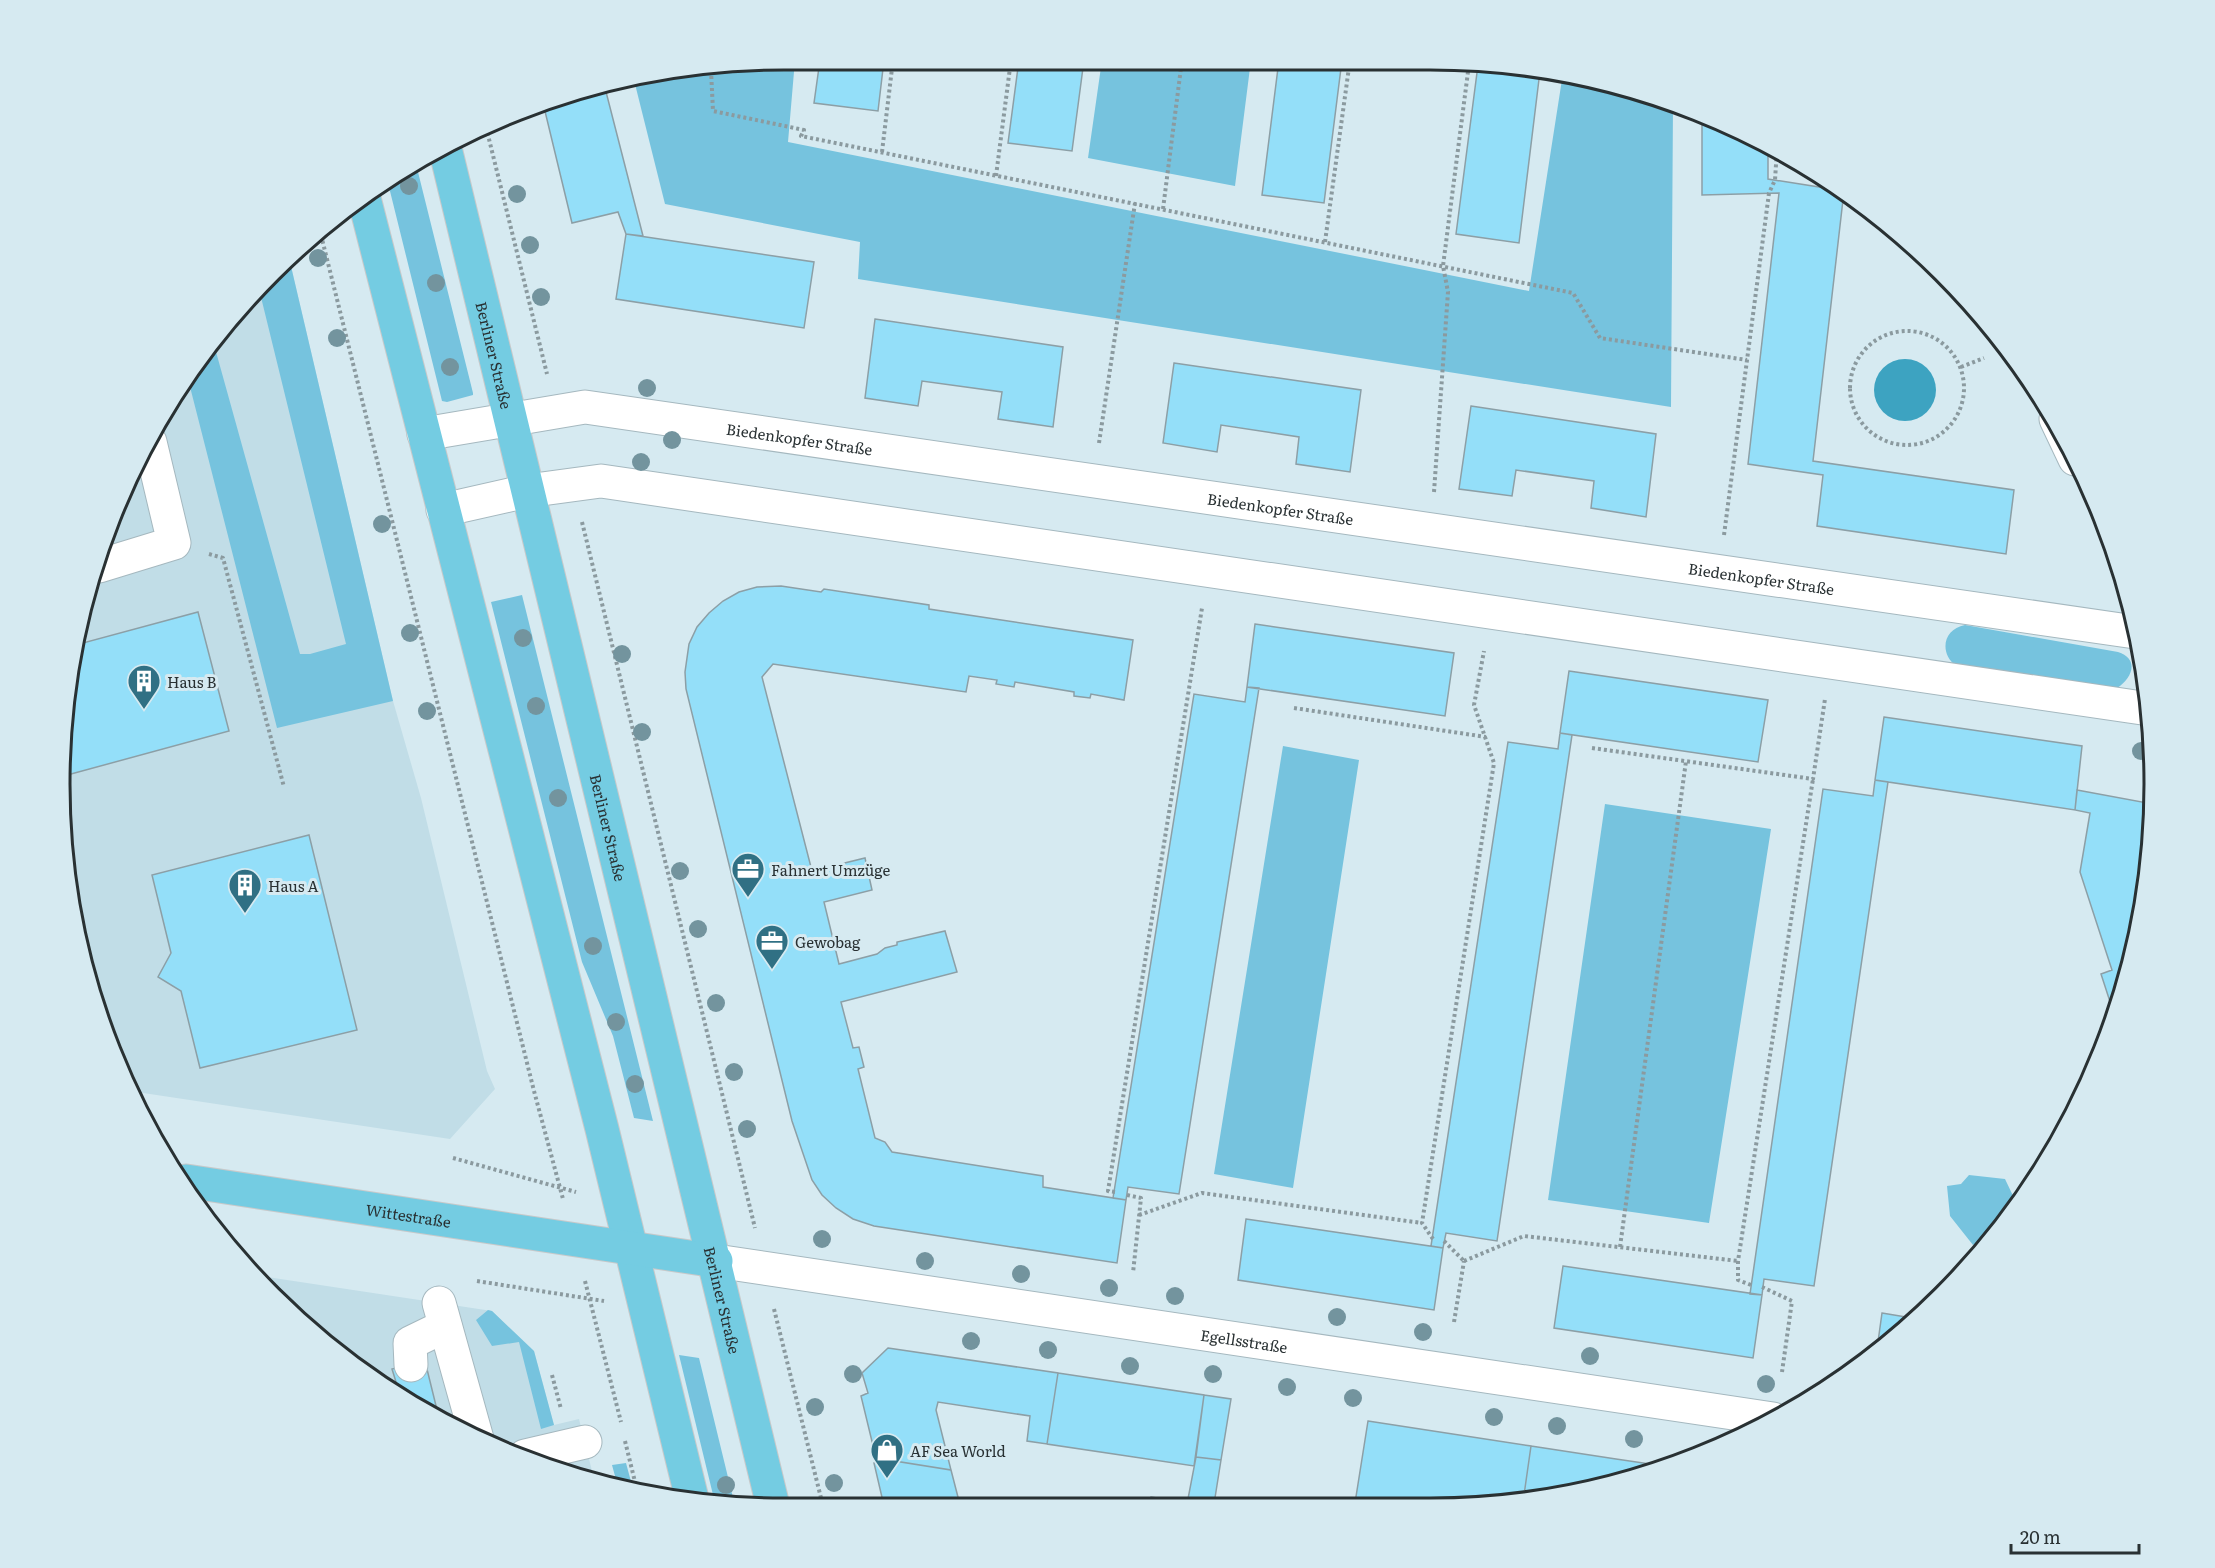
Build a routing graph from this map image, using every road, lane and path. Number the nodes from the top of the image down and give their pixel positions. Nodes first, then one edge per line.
1 (892, 70) edge
2 (1010, 70) edge
3 (1181, 70) edge
4 (1349, 70) edge
5 (1468, 72) edge
6 (711, 75) edge
7 (488, 135) edge
8 (882, 152) junction
9 (447, 155) edge
10 (1775, 159) edge
11 (996, 176) junction
12 (1135, 203) junction
13 (366, 207) edge
14 (1163, 209) junction
15 (322, 241) edge
16 (1325, 242) junction
17 (1443, 267) junction
18 (1984, 358) dead end
19 (1747, 360) junction
20 (545, 366) dead end
21 (1961, 367) junction
22 (511, 420) junction
23 (424, 434) junction
24 (1099, 444) dead end
25 (152, 452) edge
26 (527, 491) junction
27 (1434, 493) dead end
28 (443, 510) junction
29 (1724, 536) dead end
30 (174, 543) junction
31 (105, 564) edge
32 (594, 576) dead end
33 (1202, 604) dead end
34 (2128, 631) edge
35 (1485, 647) dead end
36 (1826, 698) dead end
37 (1294, 708) dead end
38 (2140, 708) edge
39 (1486, 738) junction
40 (1592, 748) dead end
41 (1686, 761) junction
42 (1813, 779) junction
43 (284, 787) dead end
44 (738, 1154) dead end
45 (453, 1158) dead end
46 (192, 1182) edge
47 (1115, 1192) dead end
48 (1127, 1195) dead end
49 (1139, 1215) junction
50 (1422, 1222) junction
51 (1433, 1239) dead end
52 (574, 1240) junction
53 (1444, 1241) dead end
54 (1620, 1247) junction
55 (631, 1249) junction
56 (1464, 1260) junction
57 (1738, 1261) junction
58 (716, 1262) junction
59 (1132, 1273) dead end
60 (477, 1281) dead end
61 (1751, 1285) dead end
62 (1762, 1287) dead end
63 (531, 1289) dead end
64 (1454, 1322) dead end
65 (777, 1323) dead end
66 (411, 1365) dead end
67 (1782, 1372) dead end
68 (552, 1375) dead end
69 (1760, 1417) edge
70 (564, 1418) dead end
71 (621, 1423) dead end
72 (474, 1427) edge
73 (624, 1434) dead end
74 (585, 1442) dead end
75 (547, 1457) edge
76 (635, 1482) edge
77 (690, 1491) edge
78 (771, 1497) edge
79 (821, 1498) edge

1 - 8 path
2 - 11 path
3 - 14 path
4 - 16 path
5 - 17 path
6 - 8 path
7 - 20 path
8 - 11 path
9 - 22 main road, Berliner Straße
10 - 19 path
11 - 12 path
12 - 14 path
12 - 24 path
13 - 23 main road
14 - 16 path
15 - 45 path
16 - 17 path
17 - 19 path
17 - 27 path
18 - 21 path
19 - 29 path
21 - 21 path
22 - 23 street, Biedenkopfer Straße
22 - 26 main road, Berliner Straße
22 - 34 street, Biedenkopfer Straße
23 - 28 main road
25 - 30 street
26 - 28 street
26 - 38 street
26 - 58 main road, Berliner Straße
28 - 55 main road
30 - 31 street
30 - 43 path
32 - 44 path
33 - 47 path
35 - 39 path
36 - 42 path
37 - 39 path
39 - 50 path
40 - 41 path
41 - 42 path
41 - 54 path
42 - 57 path
46 - 52 main road, Wittestraße
48 - 49 path
49 - 50 path
49 - 59 path
50 - 51 path
52 - 55 main road, Wittestraße
52 - 71 path
53 - 56 path
54 - 56 path
54 - 57 path
55 - 58 main road, Wittestraße
55 - 77 main road
56 - 64 path
57 - 61 path
58 - 69 street, Egellsstraße
58 - 78 main road, Berliner Straße
60 - 63 path
62 - 67 path
65 - 79 path
66 - 72 street
68 - 70 path
73 - 76 path
74 - 75 street

